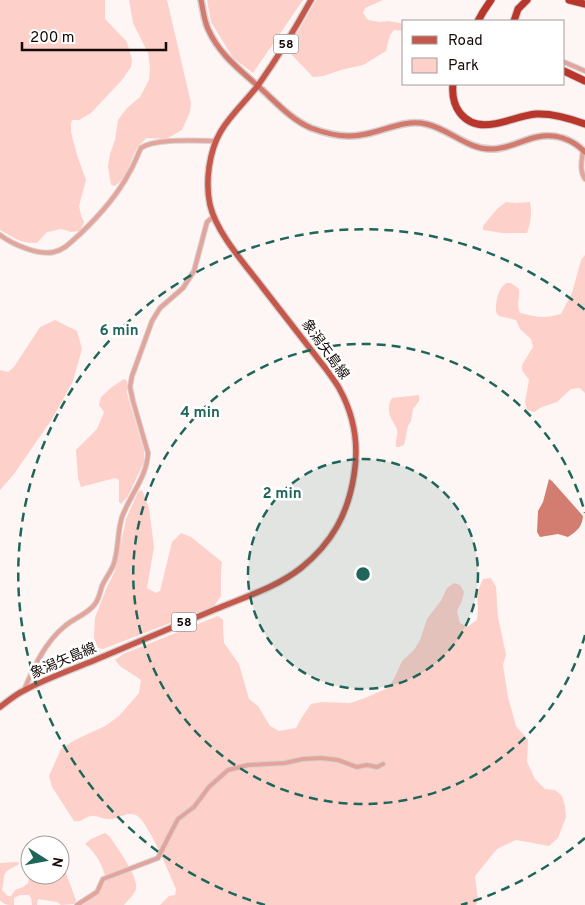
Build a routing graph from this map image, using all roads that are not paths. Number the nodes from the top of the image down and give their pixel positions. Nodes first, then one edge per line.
1 (201, 0) edge
2 (311, 0) edge
3 (491, 0) edge
4 (527, 0) edge
5 (569, 0) edge
6 (585, 4) edge
7 (478, 20) edge
8 (514, 20) edge
9 (565, 62) edge
10 (565, 71) edge
11 (585, 71) edge
12 (585, 81) edge
13 (453, 85) edge
14 (257, 86) junction
15 (585, 124) edge
16 (216, 141) junction
17 (584, 151) edge
18 (585, 179) edge
19 (214, 216) junction
20 (0, 235) edge
21 (24, 690) junction
22 (0, 707) edge
23 (383, 764) dead end
24 (77, 905) edge

1 - 14 street
2 - 14 main road, 象潟矢島線 / 58
3 - 7 highway
4 - 8 highway
5 - 6 highway
9 - 11 street
10 - 12 highway
13 - 15 highway
14 - 16 main road, 象潟矢島線 / 58
14 - 17 street
16 - 19 main road, 象潟矢島線 / 58
16 - 20 street
17 - 18 street
19 - 21 street
19 - 21 main road, 象潟矢島線 / 58
21 - 22 main road, 象潟矢島線 / 58
23 - 24 street

